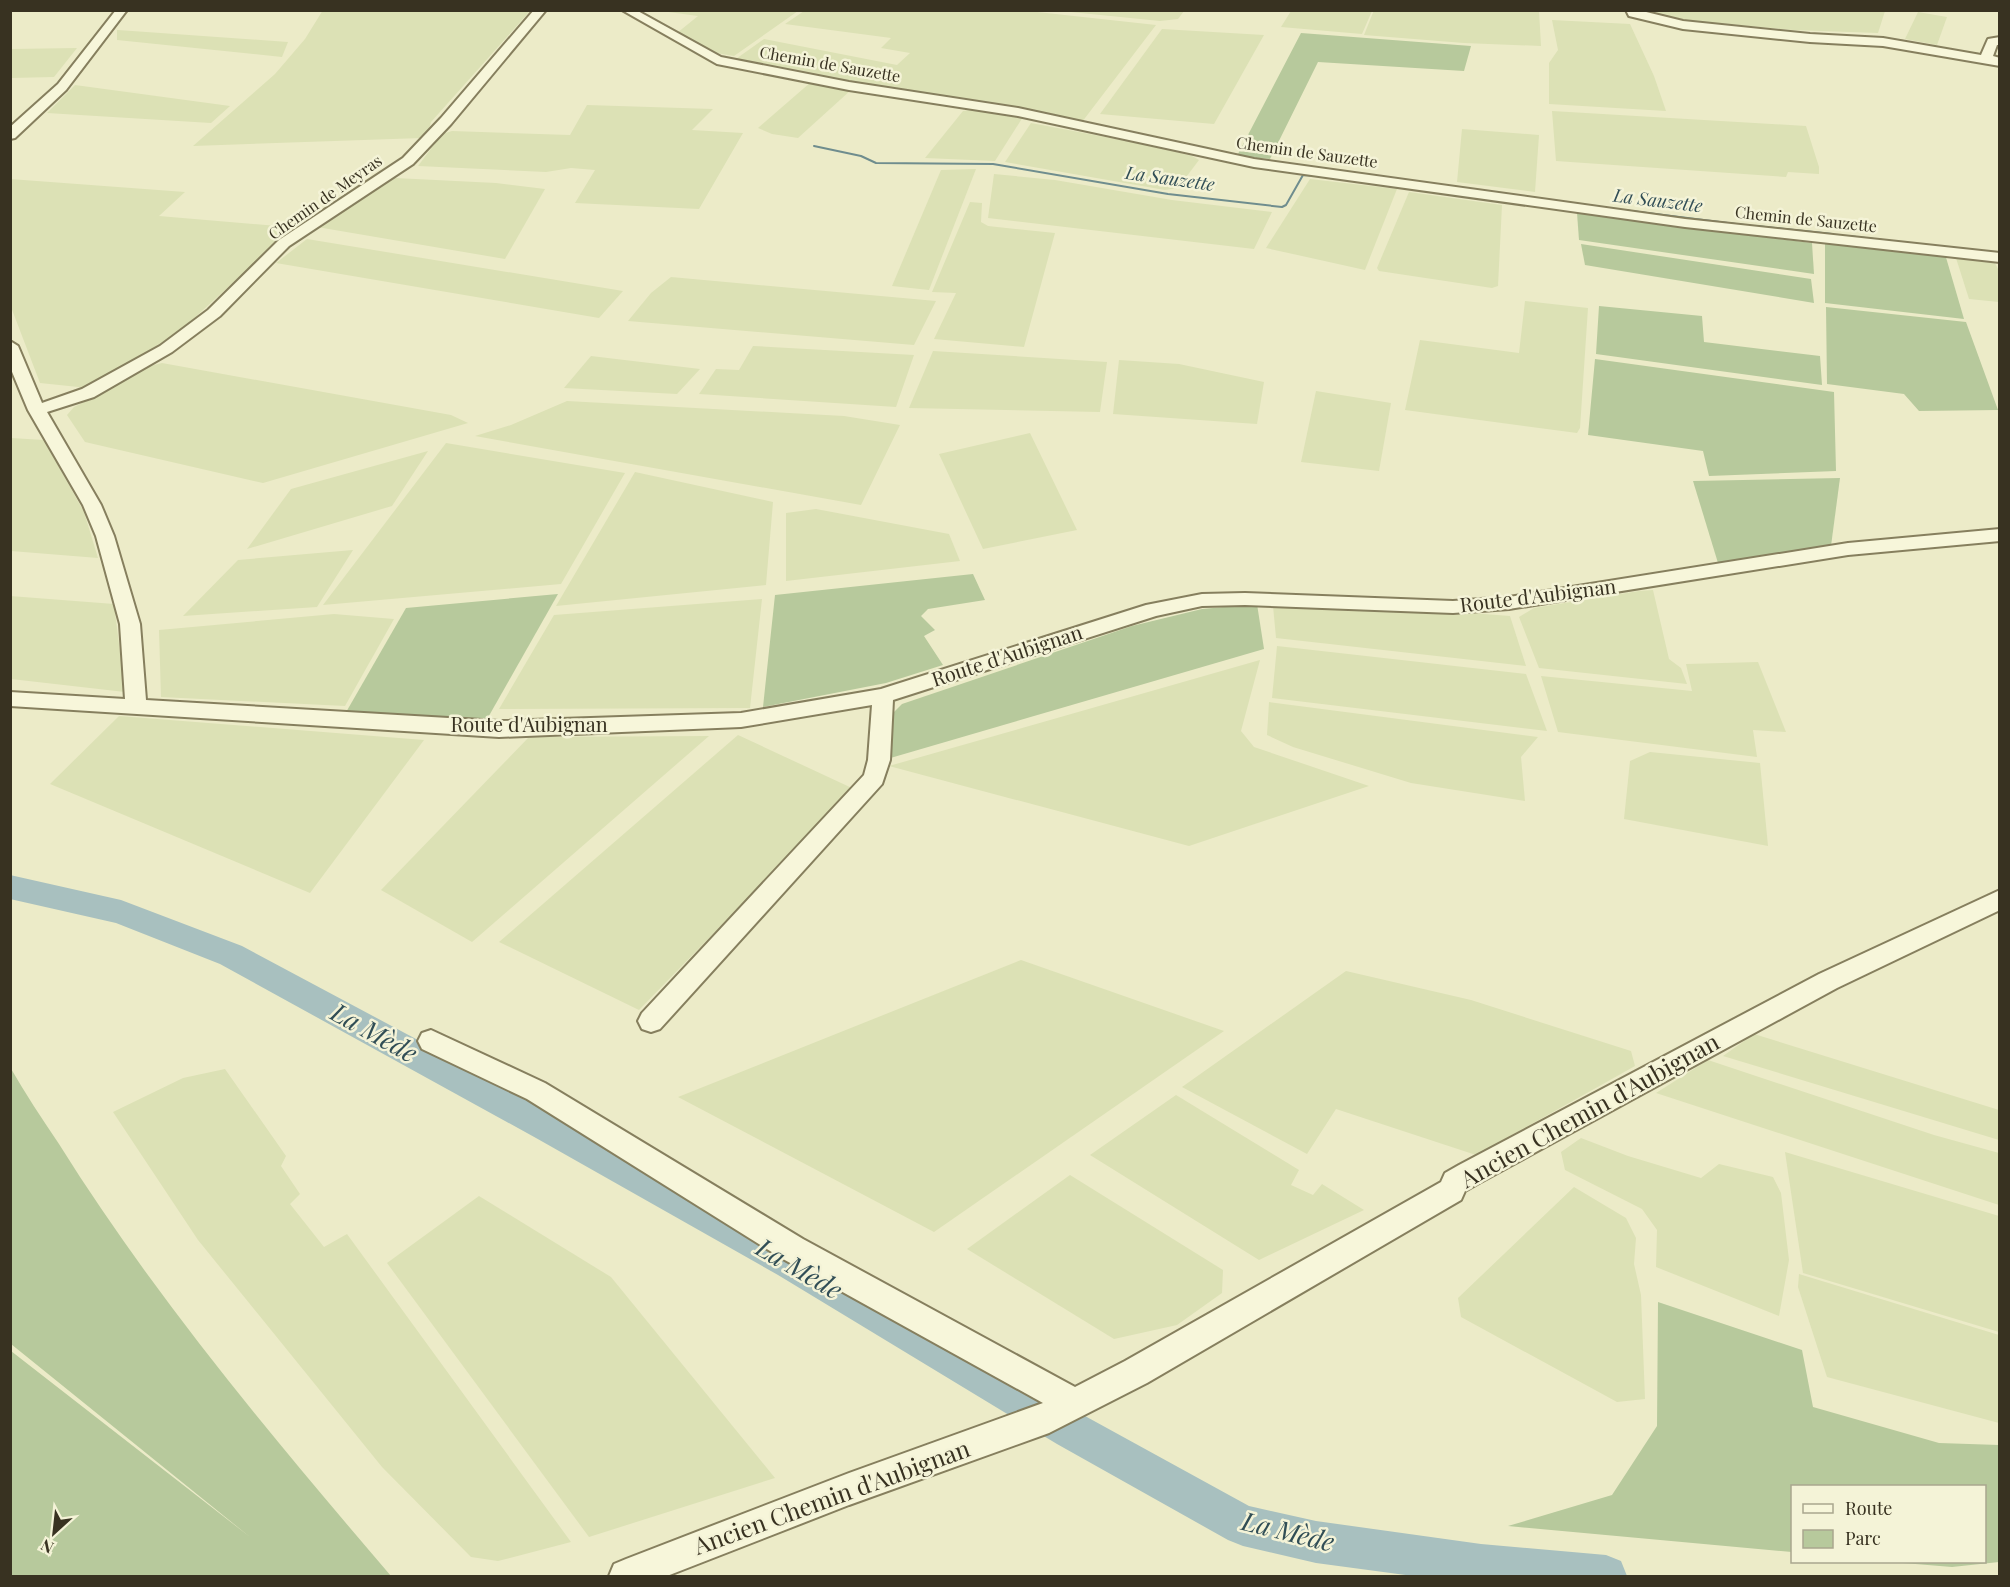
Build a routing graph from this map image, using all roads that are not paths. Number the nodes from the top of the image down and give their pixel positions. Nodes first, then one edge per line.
1 (122, 10) edge
2 (541, 10) edge
3 (627, 10) edge
4 (1632, 10) edge
5 (2000, 40) edge
6 (1994, 61) edge
7 (10, 135) edge
8 (2000, 258) edge
9 (10, 346) edge
10 (37, 410) junction
11 (2000, 535) edge
12 (883, 696) junction
13 (10, 699) edge
14 (136, 706) junction
15 (2000, 899) edge
16 (651, 1021) dead end
17 (431, 1041) dead end
18 (1059, 1411) junction
19 (626, 1576) edge

1 - 7 street
2 - 10 street, Chemin de Meyras
3 - 8 street, Chemin de Sauzette
4 - 6 street
5 - 6 street
9 - 10 street
10 - 14 street
11 - 12 street, Route d'Aubignan
12 - 14 street, Route d'Aubignan
12 - 16 street
13 - 14 street, Route d'Aubignan
15 - 18 street, Ancien Chemin d'Aubignan
17 - 18 street
18 - 19 street, Ancien Chemin d'Aubignan

